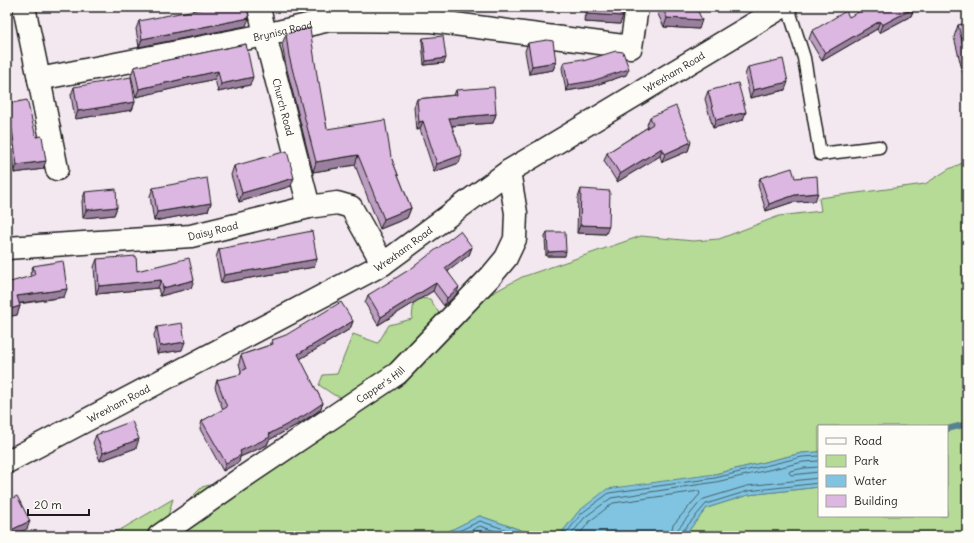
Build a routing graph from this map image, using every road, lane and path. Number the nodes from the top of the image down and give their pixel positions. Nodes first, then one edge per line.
1 (24, 7) edge
2 (259, 7) edge
3 (637, 7) edge
4 (782, 7) edge
5 (788, 7) edge
6 (265, 35) junction
7 (39, 79) junction
8 (879, 147) dead end
9 (57, 170) dead end
10 (509, 171) junction
11 (309, 207) junction
12 (7, 248) edge
13 (383, 264) junction
14 (7, 462) edge
15 (159, 536) edge

1 - 7 street
2 - 6 street, Church Road
3 - 6 street, Brynisa Road
4 - 10 street, Wrexham Road
5 - 8 lane
6 - 7 street, Brynisa Road
6 - 11 street, Church Road
7 - 9 street
10 - 13 street, Wrexham Road
10 - 15 street, Capper's Hill
11 - 12 street, Daisy Road
11 - 13 street, Daisy Road
13 - 14 street, Wrexham Road

